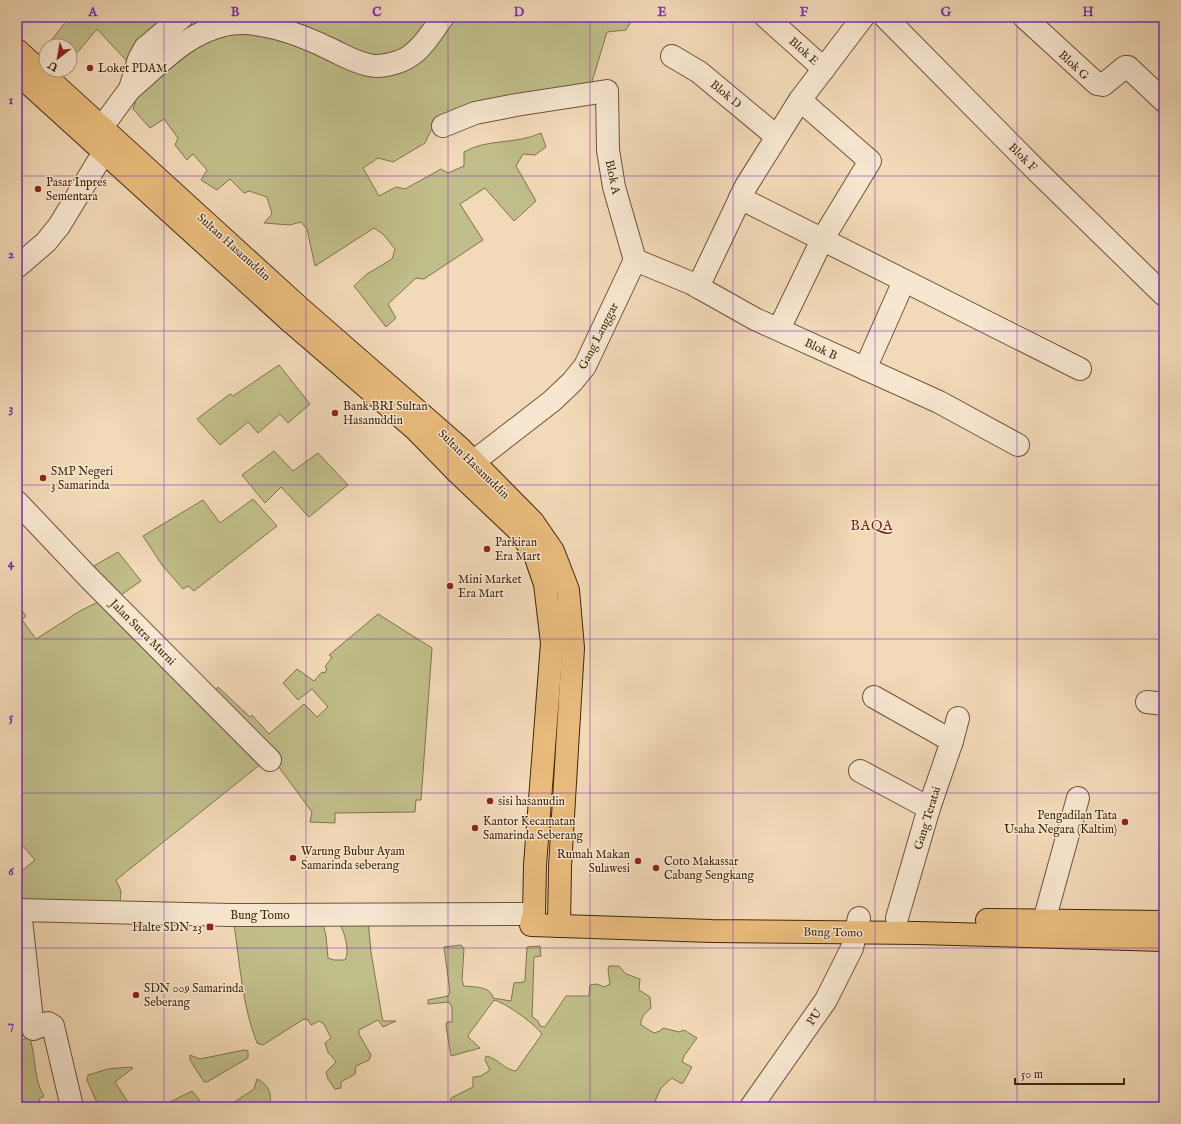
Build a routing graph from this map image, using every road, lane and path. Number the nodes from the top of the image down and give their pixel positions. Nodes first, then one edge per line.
1 (182, 17) edge
2 (443, 17) edge
3 (766, 17) edge
4 (863, 17) edge
5 (884, 17) edge
6 (1024, 17) edge
7 (17, 50) edge
8 (672, 56) dead end
9 (824, 69) junction
10 (17, 72) edge
11 (130, 89) junction
12 (800, 100) junction
13 (1164, 101) edge
14 (443, 126) dead end
15 (102, 127) junction
16 (776, 136) junction
17 (104, 152) junction
18 (740, 198) junction
19 (822, 240) junction
20 (635, 260) junction
21 (17, 267) edge
22 (904, 281) junction
23 (702, 289) junction
24 (1164, 295) edge
25 (779, 329) junction
26 (865, 369) junction
27 (1080, 370) dead end
28 (1018, 445) dead end
29 (466, 468) junction
30 (17, 502) edge
31 (874, 697) dead end
32 (547, 714) junction
33 (570, 717) junction
34 (958, 718) dead end
35 (952, 741) junction
36 (270, 760) dead end
37 (860, 771) dead end
38 (1078, 798) dead end
39 (929, 808) junction
40 (535, 865) junction
41 (560, 867) junction
42 (19, 910) edge
43 (897, 918) junction
44 (532, 919) junction
45 (559, 921) junction
46 (1044, 921) junction
47 (1164, 922) edge
48 (857, 925) junction
49 (1164, 940) edge
50 (26, 1032) edge
51 (72, 1107) edge
52 (751, 1107) edge

1 - 11 street
2 - 11 street
3 - 9 street, Blok E
4 - 9 street
5 - 24 street, Blok F
6 - 13 street, Blok G
7 - 15 main road, Sultan Hasanuddin
8 - 16 street, Blok D
9 - 12 street
10 - 17 main road, Sultan Hasanuddin
11 - 15 street
12 - 16 street
12 - 19 street
14 - 20 street, Blok A
15 - 29 main road, Sultan Hasanuddin
16 - 18 street
17 - 21 street
17 - 29 main road, Sultan Hasanuddin
18 - 19 street
18 - 23 street
19 - 22 street
19 - 25 street
20 - 23 street, Blok B
20 - 29 street, Gang Langgar
22 - 26 street
22 - 27 street
23 - 25 street, Blok B
25 - 26 street, Blok B
26 - 28 street, Blok B
29 - 32 main road, Sultan Hasanuddin
29 - 33 main road, Sultan Hasanuddin
30 - 36 street, Jalan Sutra Murni
31 - 35 street
32 - 33 main road
32 - 40 main road, Sultan Hasanuddin
33 - 41 main road, Sultan Hasanuddin
34 - 35 street, Gang Teratai
35 - 39 street, Gang Teratai
37 - 39 street
38 - 46 street
39 - 43 street, Gang Teratai
40 - 41 main road
40 - 44 main road, Sultan Hasanuddin
41 - 45 main road, Sultan Hasanuddin
42 - 44 street, Bung Tomo
42 - 50 street
43 - 46 main road, Bung Tomo
43 - 48 main road, Bung Tomo
44 - 45 main road, Bung Tomo
45 - 48 main road, Bung Tomo
46 - 47 main road, Bung Tomo
48 - 49 main road, Bung Tomo
48 - 52 street, PU
50 - 51 street

